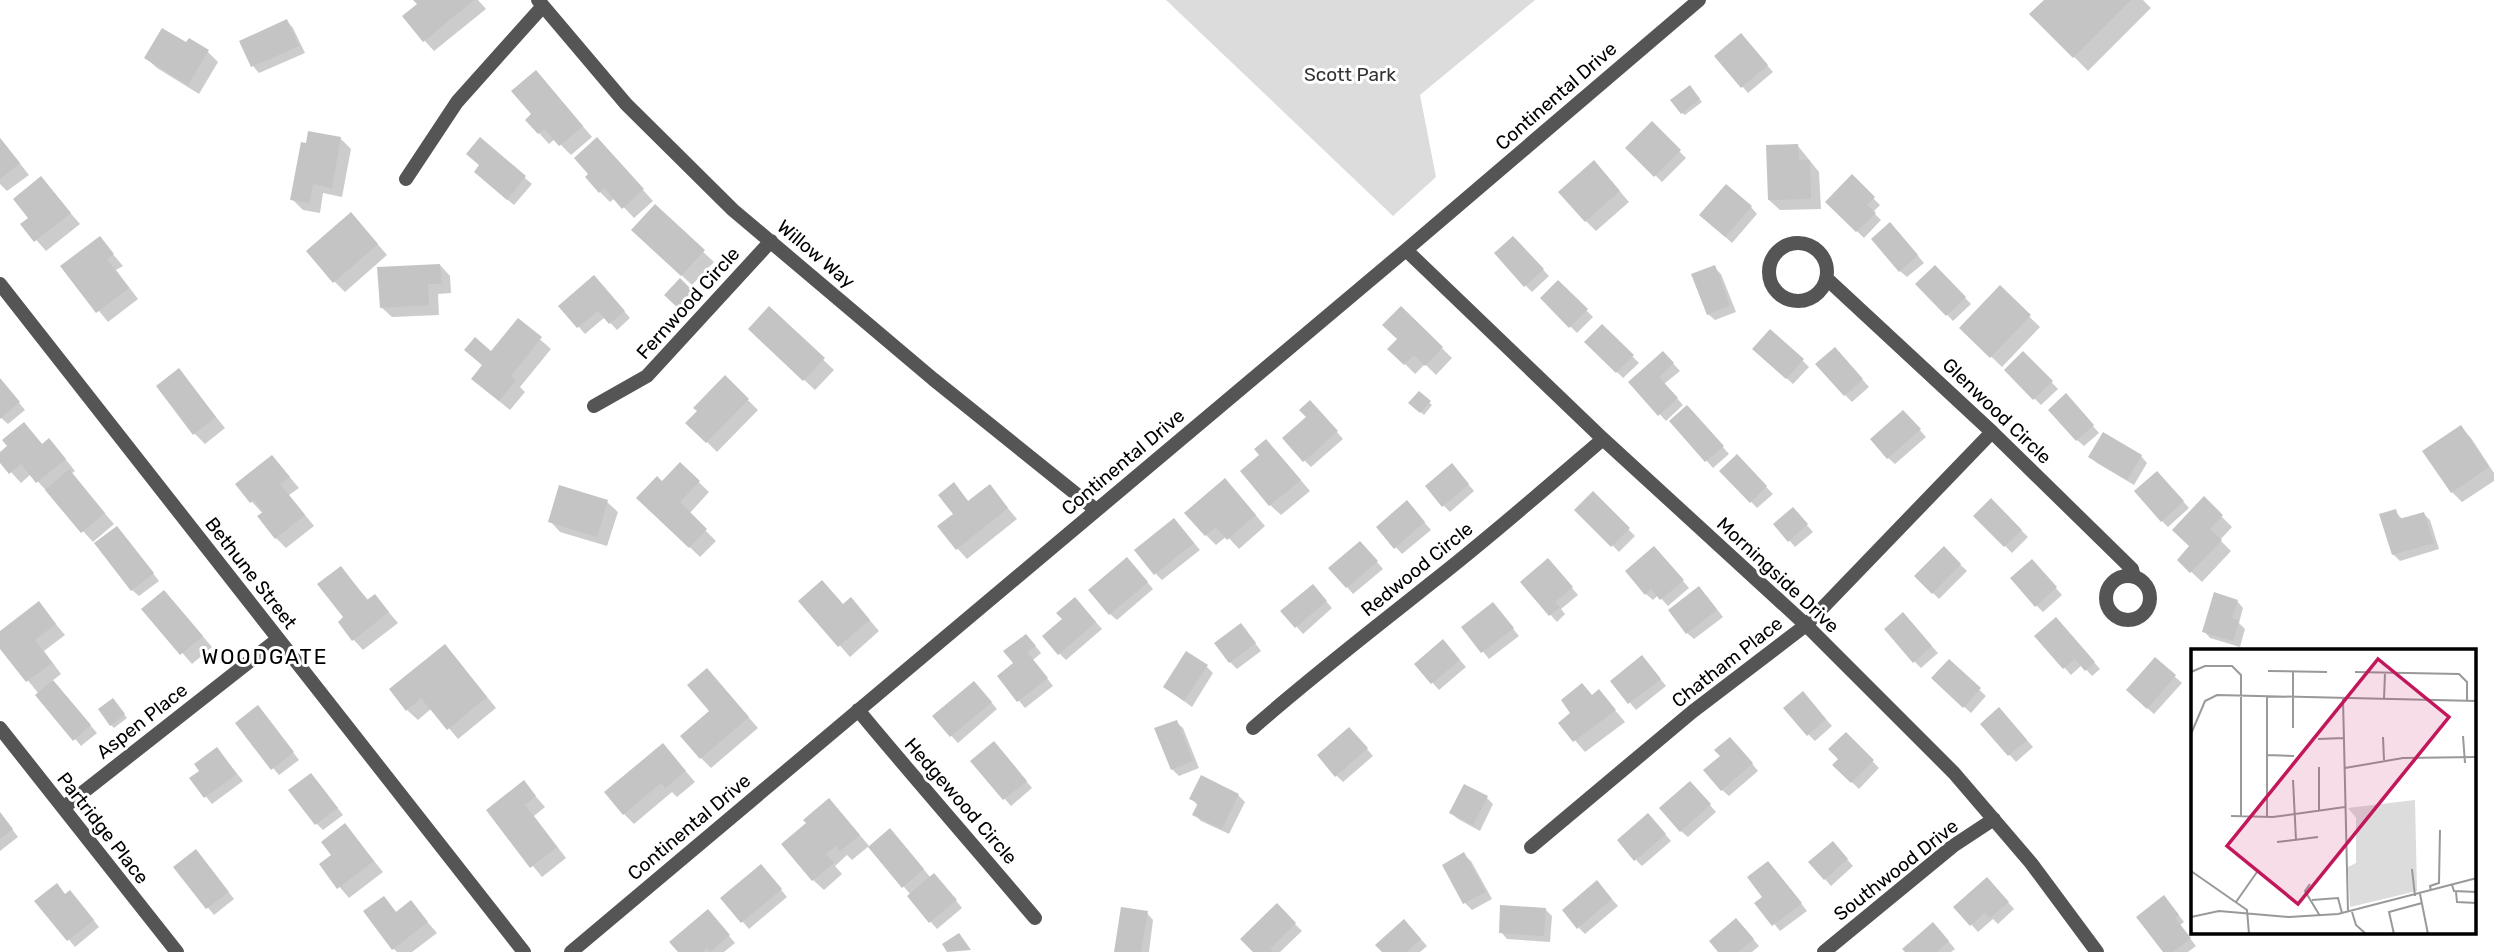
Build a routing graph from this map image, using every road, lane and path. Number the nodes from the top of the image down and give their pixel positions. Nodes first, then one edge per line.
1 (1699, 0) edge
2 (540, 3) edge
3 (406, 179) dead end
4 (771, 241) junction
5 (1406, 250) junction
6 (1826, 278) junction
7 (0, 284) edge
8 (594, 406) dead end
9 (1992, 432) junction
10 (1603, 439) junction
11 (1096, 510) junction
12 (2134, 577) dead end
13 (1806, 625) junction
14 (278, 639) junction
15 (858, 710) junction
16 (0, 728) edge
17 (1253, 728) dead end
18 (63, 808) junction
19 (1994, 820) junction
20 (1531, 848) dead end
21 (1035, 918) dead end
22 (177, 952) edge
23 (524, 952) edge
24 (571, 952) edge
25 (1824, 952) edge
26 (2097, 952) edge

1 - 5 street, Continental Drive
2 - 3 street
2 - 4 street, Willow Way
4 - 8 street, Fernwood Circle
4 - 11 street, Willow Way
5 - 10 street, Morningside Drive
5 - 11 street, Continental Drive
6 - 6 street
6 - 9 street, Glenwood Circle
7 - 14 street, Bethune Street
9 - 12 street, Glenwood Circle
9 - 13 street, Chatham Place
10 - 13 street, Morningside Drive
10 - 17 street, Redwood Circle
11 - 15 street, Continental Drive
13 - 19 street, Morningside Drive
13 - 20 street, Chatham Place
14 - 18 street, Aspen Place
14 - 23 street, Bethune Street
15 - 21 street, Hedgewood Circle
15 - 24 street, Continental Drive
16 - 18 street, Partridge Place
18 - 22 street, Partridge Place
19 - 25 street, Southwood Drive
19 - 26 street, Morningside Drive

